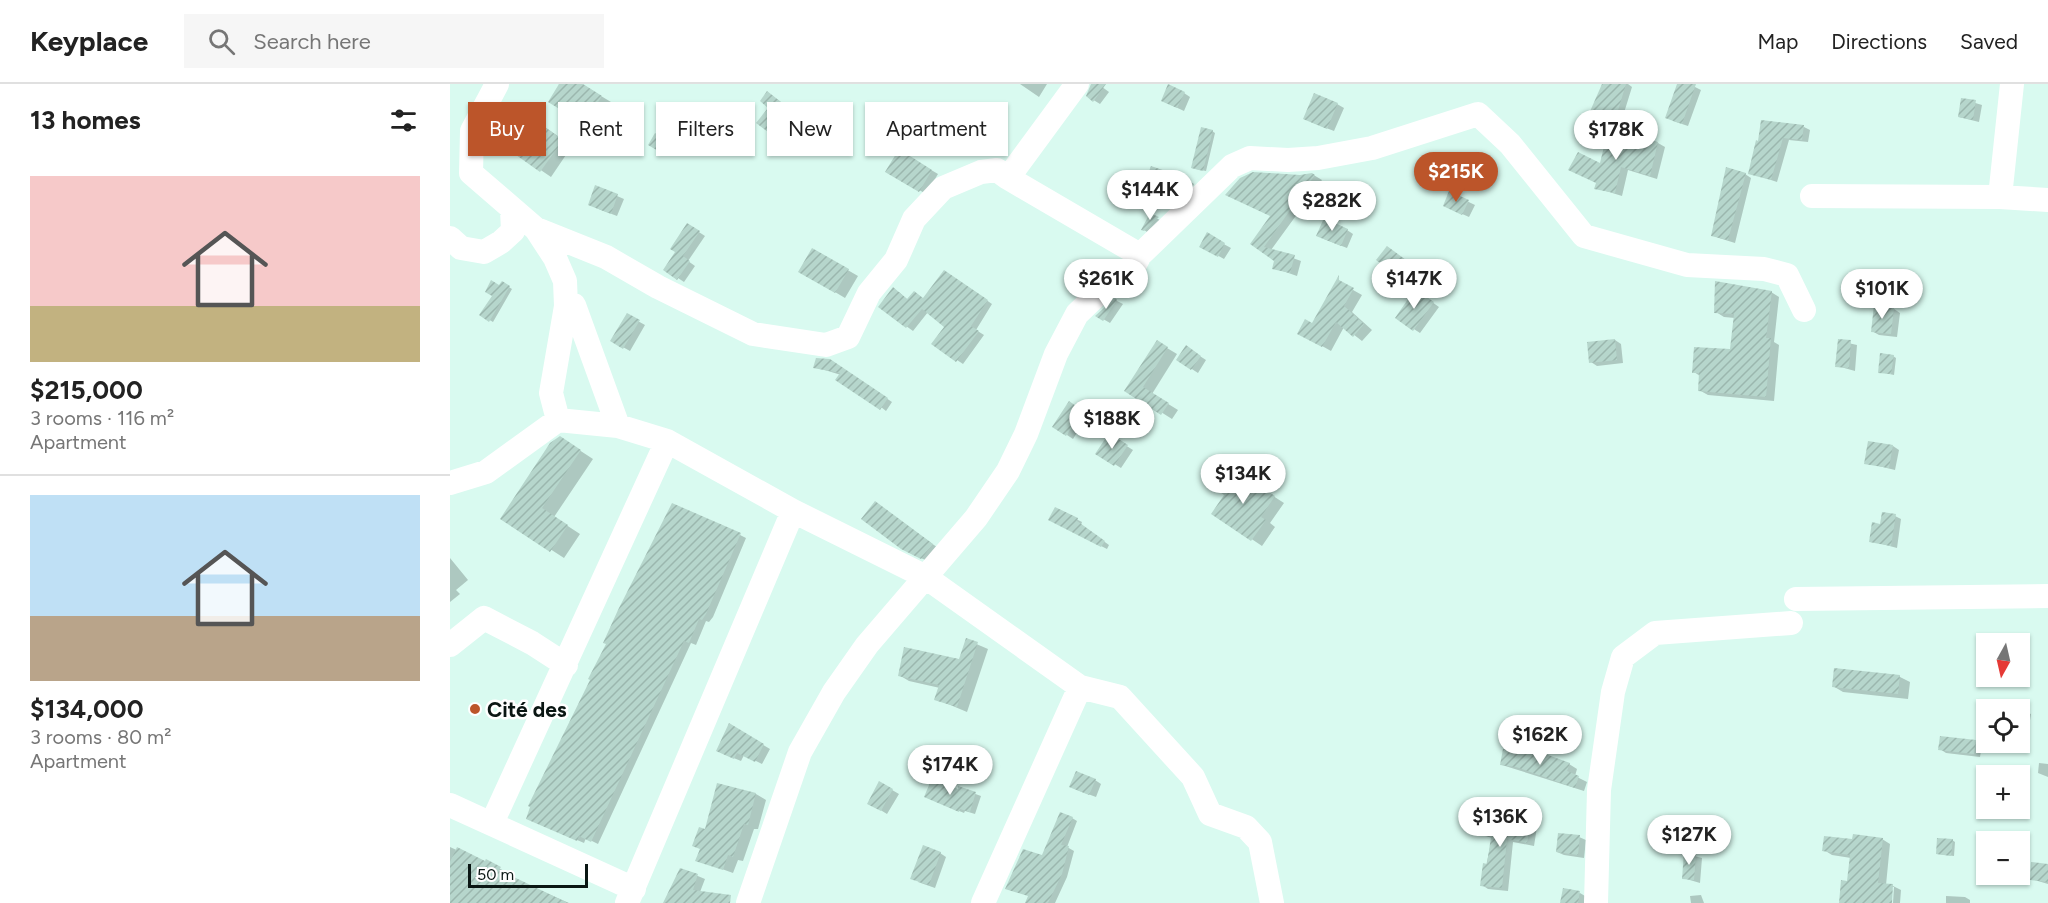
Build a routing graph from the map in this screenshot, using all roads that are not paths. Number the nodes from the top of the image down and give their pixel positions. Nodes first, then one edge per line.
1 (498, 84) edge
2 (1077, 84) edge
3 (2012, 84) edge
4 (1008, 178) junction
5 (1812, 196) dead end
6 (2000, 196) junction
7 (2048, 200) edge
8 (512, 210) junction
9 (536, 229) junction
10 (450, 238) edge
11 (1140, 255) junction
12 (566, 306) junction
13 (1804, 310) dead end
14 (558, 420) junction
15 (618, 426) junction
16 (667, 441) junction
17 (450, 483) edge
18 (793, 511) junction
19 (924, 576) junction
20 (2048, 596) edge
21 (1796, 599) dead end
22 (1791, 624) dead end
23 (450, 645) edge
24 (566, 665) junction
25 (1080, 687) junction
26 (450, 805) edge
27 (492, 823) junction
28 (631, 896) edge
29 (748, 903) edge
30 (982, 903) edge
31 (1272, 903) edge
32 (1596, 903) edge

1 - 8 street
2 - 4 street
3 - 6 street
4 - 9 street
4 - 11 street
5 - 6 street
6 - 7 street
8 - 9 street
8 - 10 street
9 - 12 street
11 - 13 street
11 - 19 street
12 - 14 street
12 - 15 street
14 - 15 street
14 - 17 street
15 - 16 street
16 - 18 street
16 - 24 street
18 - 19 street
18 - 28 street
19 - 25 street
19 - 29 street
20 - 21 street
22 - 32 street
23 - 24 street
24 - 27 street
25 - 30 street
25 - 31 street
26 - 27 street
27 - 28 street

